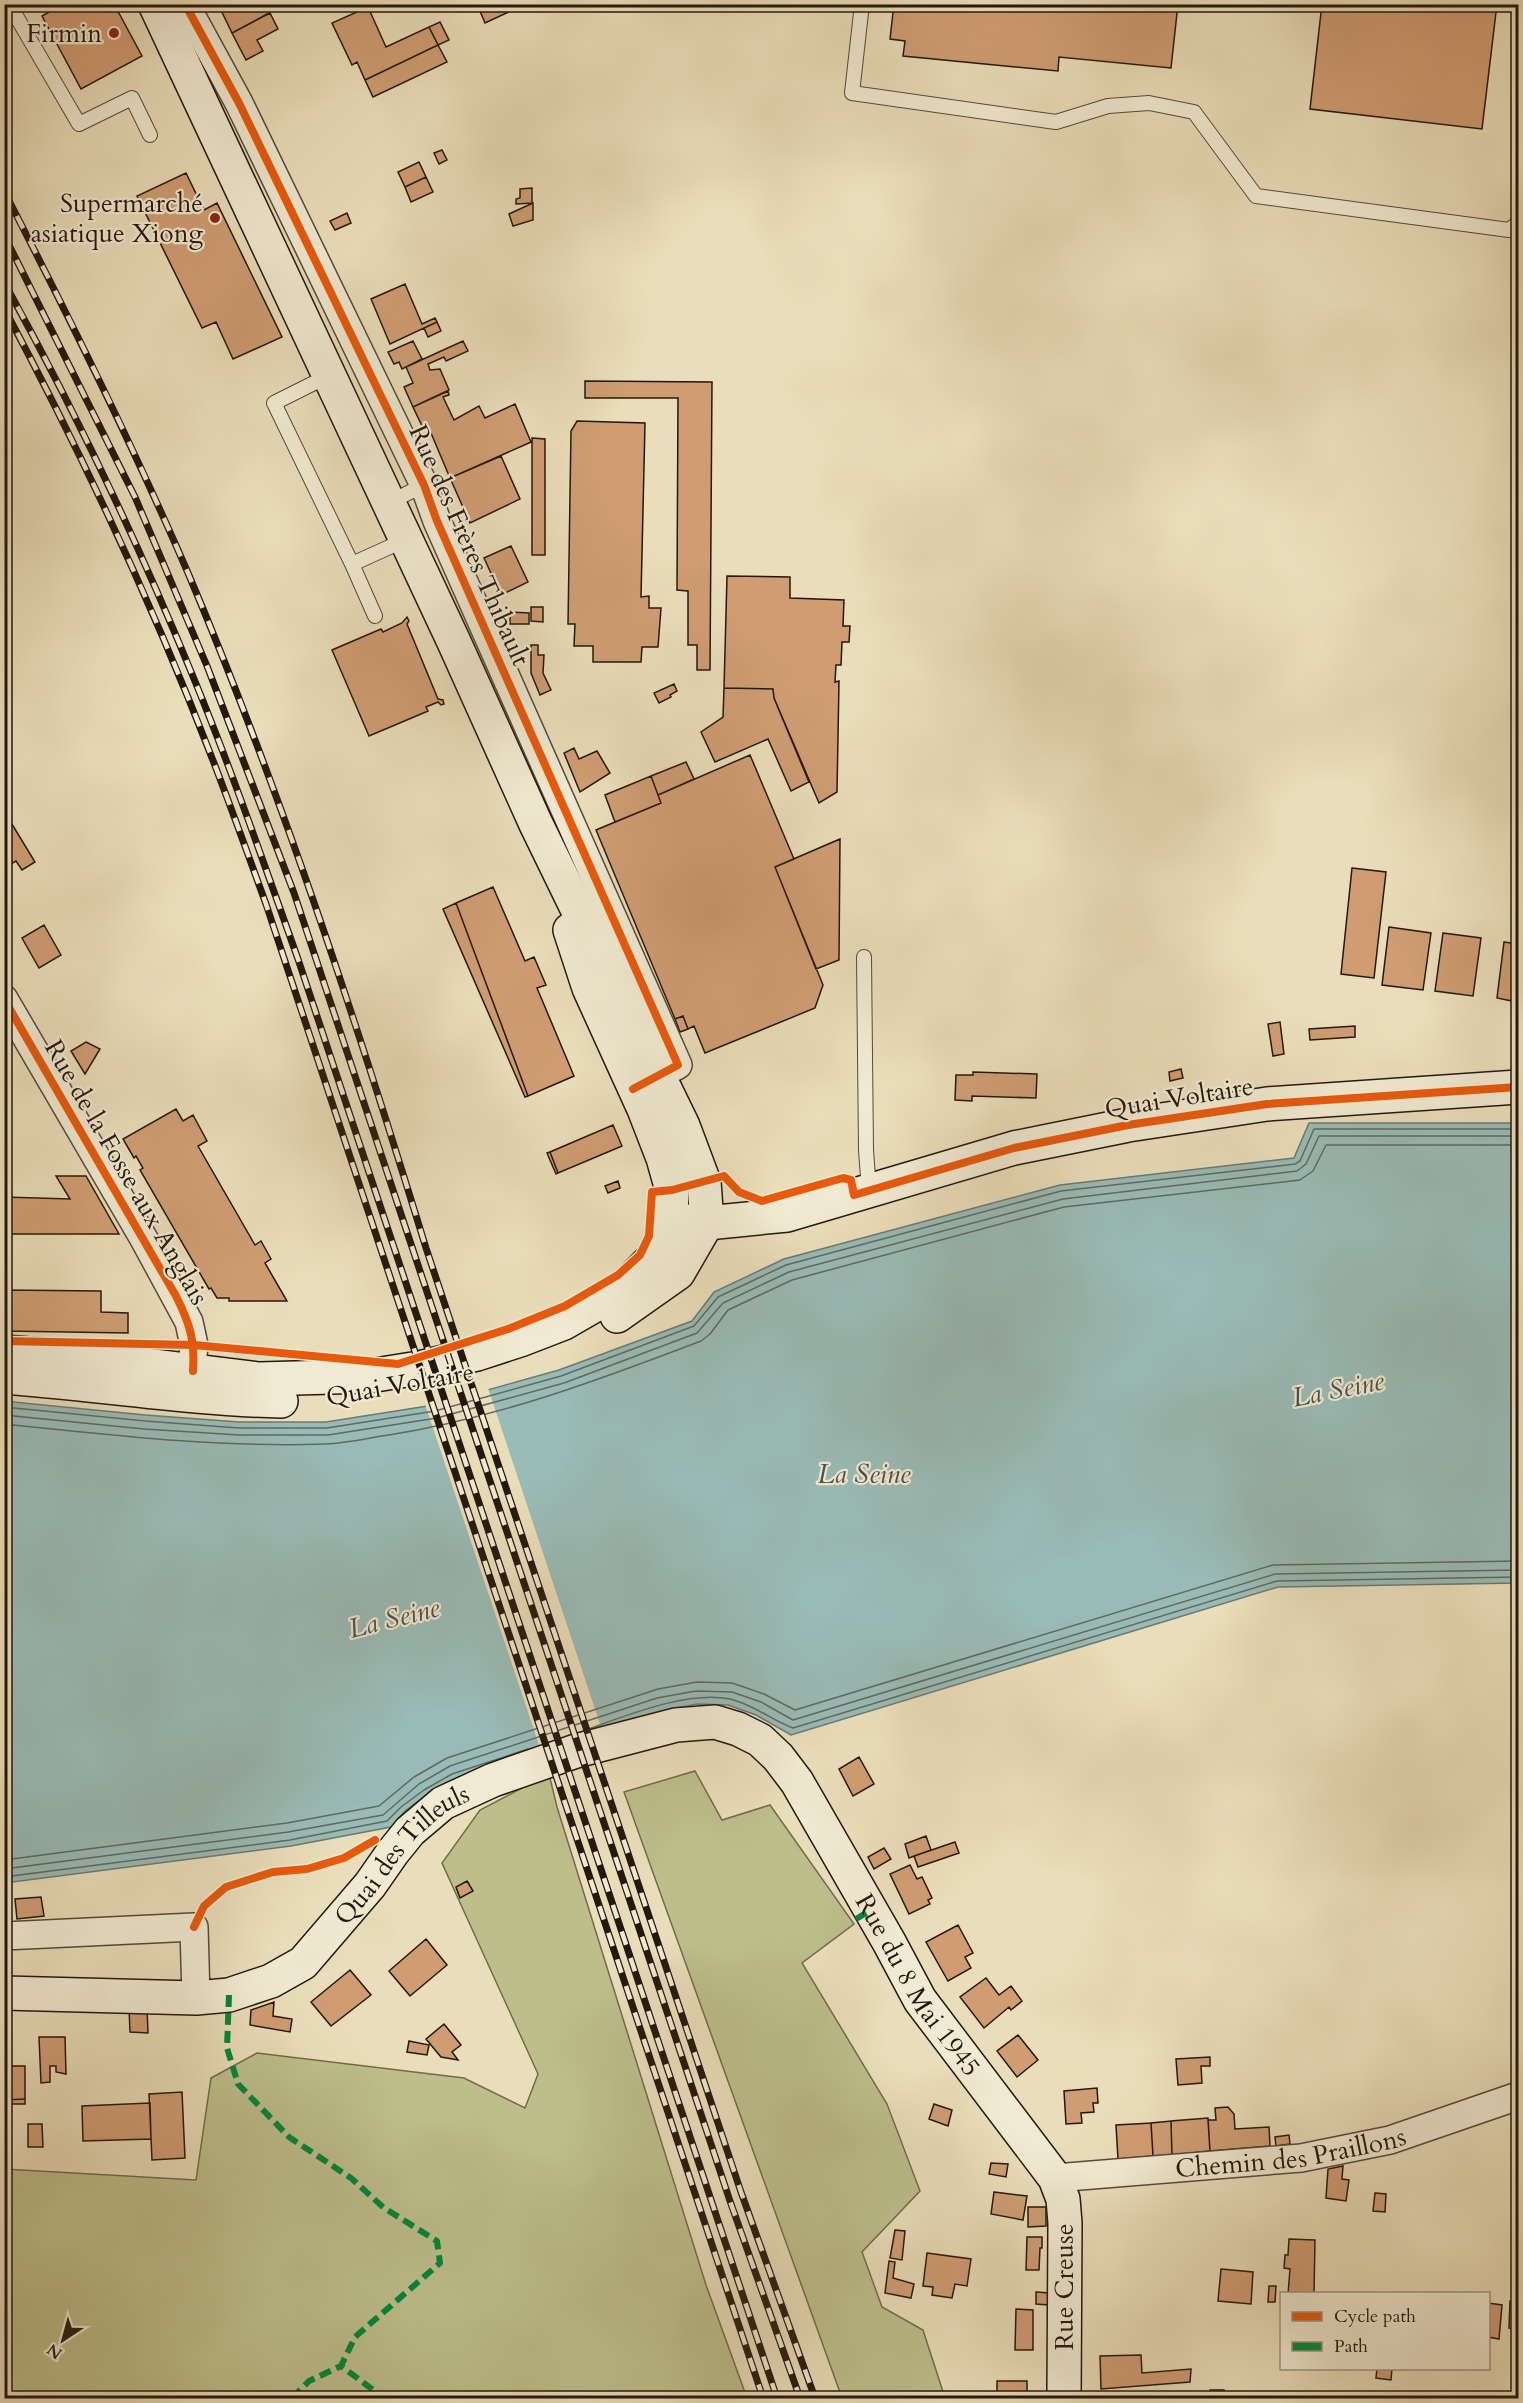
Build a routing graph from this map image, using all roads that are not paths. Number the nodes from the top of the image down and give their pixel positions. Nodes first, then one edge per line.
1 (155, 4) edge
2 (185, 4) edge
3 (862, 4) edge
4 (12, 7) edge
5 (150, 135) dead end
6 (1518, 223) edge
7 (328, 376) junction
8 (424, 485) junction
9 (388, 503) junction
10 (405, 540) junction
11 (352, 564) junction
12 (375, 616) dead end
13 (514, 737) junction
14 (864, 957) dead end
15 (4, 999) edge
16 (646, 1083) junction
17 (1518, 1087) edge
18 (869, 1191) junction
19 (671, 1220) junction
20 (707, 1223) junction
21 (4, 1352) edge
22 (4, 1377) edge
23 (191, 1384) junction
24 (797, 1782) joint
25 (4, 1936) edge
26 (4, 1993) edge
27 (196, 1998) junction
28 (1518, 2096) edge
29 (1055, 2178) junction
30 (1064, 2398) edge

1 - 7 street, Rue des Frères Thibault
2 - 8 street, Rue des Frères Thibault
3 - 6 lane
4 - 5 lane
7 - 9 street, Rue des Frères Thibault
7 - 11 lane
8 - 9 lane
8 - 13 street, Rue des Frères Thibault
9 - 10 street, Rue des Frères Thibault
10 - 11 lane
10 - 13 street, Rue des Frères Thibault
11 - 12 lane
13 - 16 street, Rue des Frères Thibault
13 - 16 street, Rue des Frères Thibault
14 - 18 lane
15 - 23 street, Rue de la Fosse aux Anglais
16 - 19 street, Rue des Frères Thibault
16 - 20 street, Rue des Frères Thibault
17 - 18 street, Quai Voltaire
18 - 20 street, Quai Voltaire
19 - 20 street, Quai Voltaire
19 - 23 street, Quai Voltaire
20 - 23 street, Quai Voltaire
21 - 23 street, Quai Voltaire
22 - 23 street, Quai Voltaire
24 - 27 street, Quai des Tilleuls
24 - 29 street, Rue du 8 Mai 1945
25 - 27 street
26 - 27 street, Quai des Tilleuls
28 - 29 street, Chemin des Praillons
29 - 30 street, Rue Creuse

